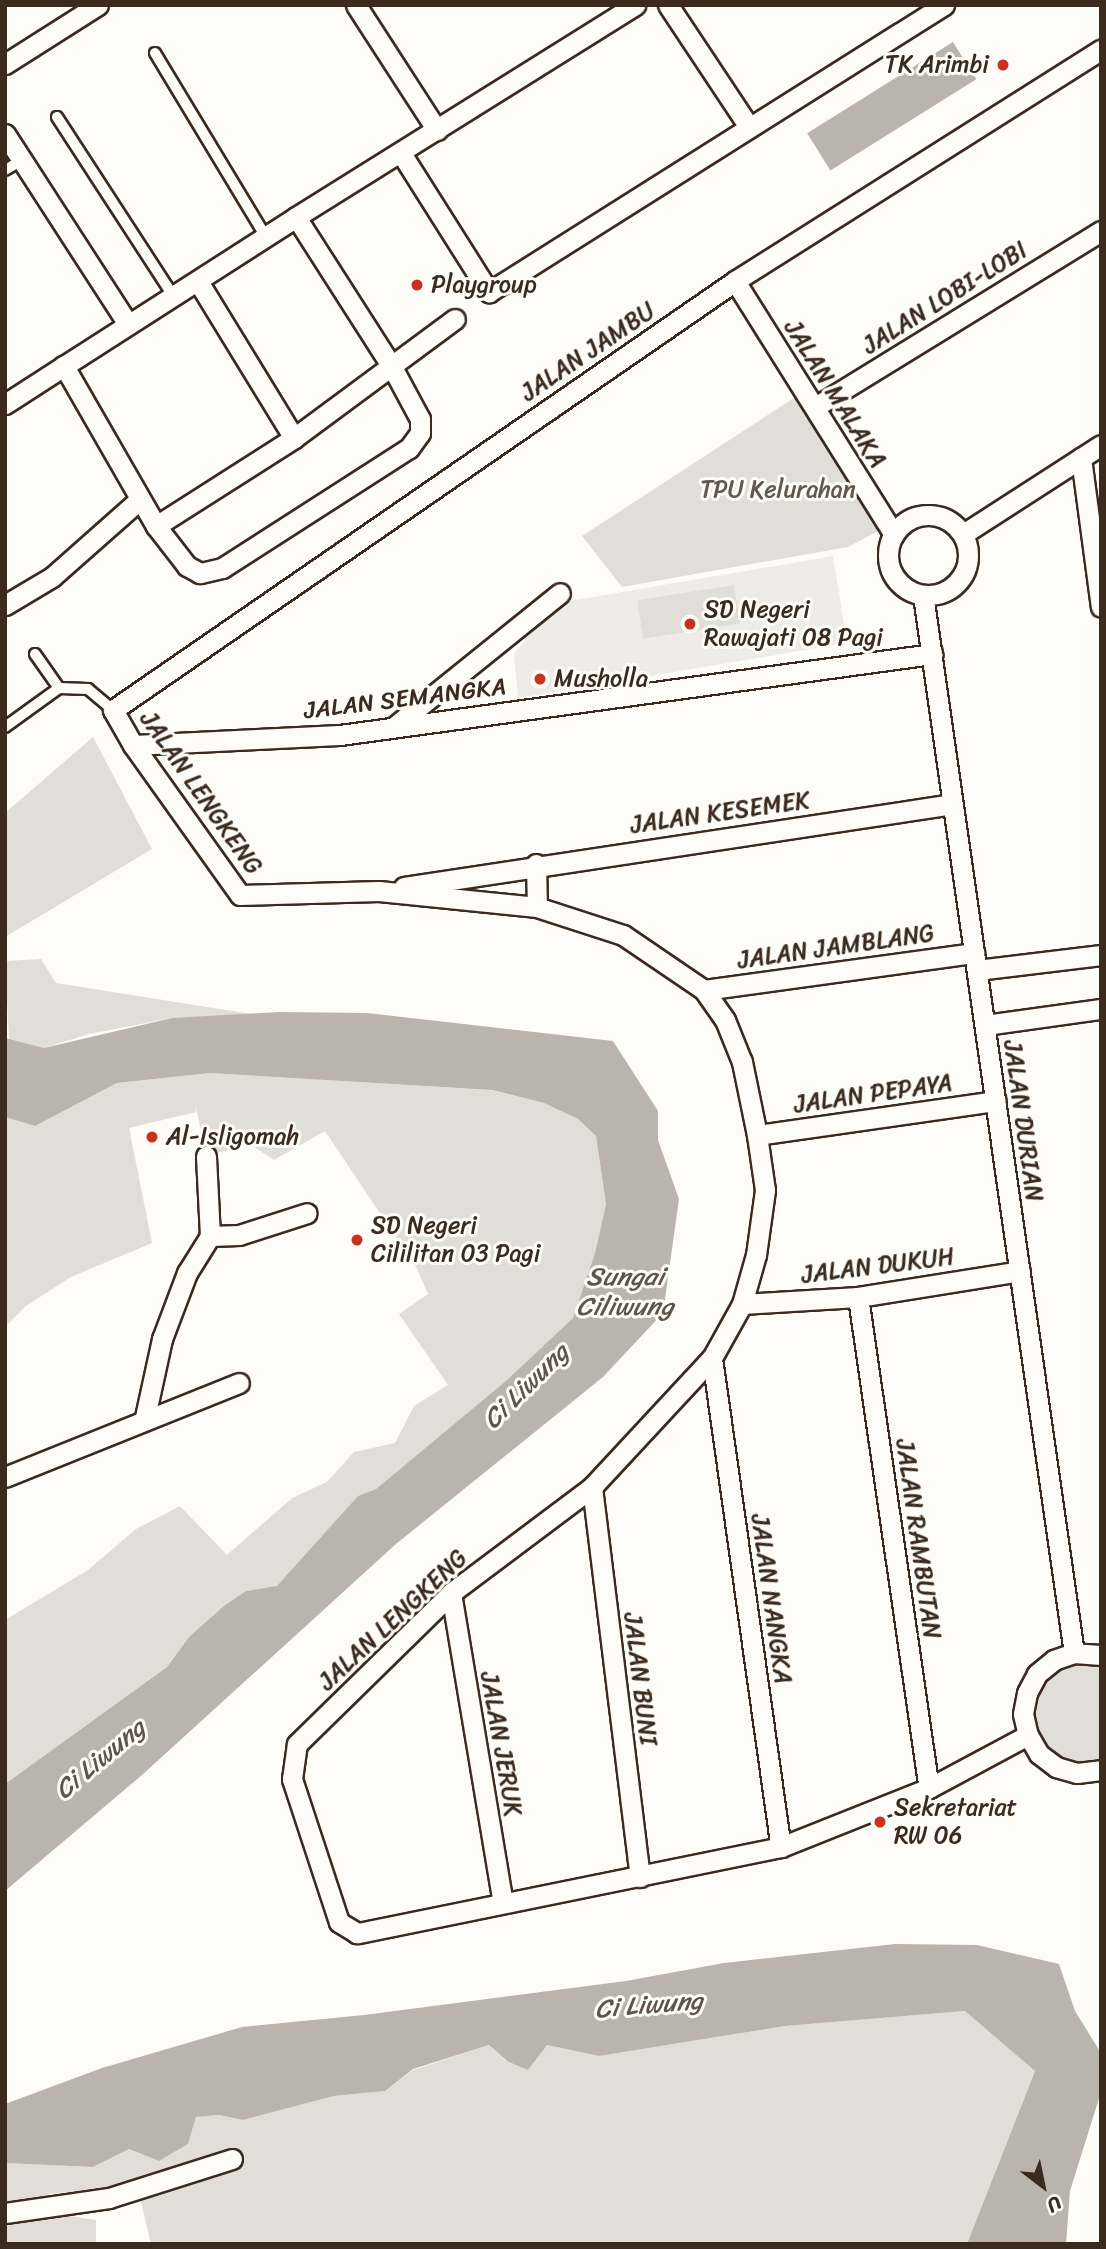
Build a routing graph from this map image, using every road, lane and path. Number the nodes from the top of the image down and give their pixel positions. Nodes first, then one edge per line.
1 (97, 5) edge
2 (356, 5) edge
3 (635, 5) edge
4 (668, 5) edge
5 (944, 5) edge
6 (1101, 50) edge
7 (155, 53) dead end
8 (5, 64) edge
9 (57, 117) dead end
10 (749, 127) junction
11 (437, 130) junction
12 (5, 134) edge
13 (401, 153) junction
14 (14, 165) edge
15 (296, 217) junction
16 (1101, 231) edge
17 (266, 238) junction
18 (735, 281) junction
19 (199, 283) junction
20 (174, 298) junction
21 (456, 319) dead end
22 (128, 324) junction
23 (64, 366) junction
24 (392, 368) junction
25 (5, 404) edge
26 (815, 407) junction
27 (294, 438) junction
28 (1101, 445) edge
29 (1081, 458) junction
30 (139, 500) junction
31 (156, 526) junction
32 (894, 534) junction
33 (962, 534) junction
34 (560, 593) dead end
35 (923, 595) junction
36 (5, 605) edge
37 (1101, 607) edge
38 (35, 654) dead end
39 (932, 654) junction
40 (60, 688) junction
41 (113, 710) junction
42 (5, 727) edge
43 (393, 727) junction
44 (133, 745) junction
45 (953, 804) junction
46 (536, 864) junction
47 (379, 891) junction
48 (537, 907) junction
49 (1101, 955) edge
50 (976, 962) junction
51 (704, 990) junction
52 (1101, 1009) edge
53 (985, 1025) junction
54 (996, 1101) junction
55 (757, 1135) junction
56 (206, 1156) dead end
57 (307, 1213) dead end
58 (210, 1236) junction
59 (1020, 1271) junction
60 (858, 1297) junction
61 (742, 1304) junction
62 (712, 1358) junction
63 (239, 1383) dead end
64 (145, 1417) junction
65 (5, 1477) edge
66 (592, 1487) junction
67 (451, 1593) junction
68 (1074, 1653) junction
69 (1101, 1656) edge
70 (1028, 1735) junction
71 (1101, 1770) edge
72 (929, 1788) junction
73 (781, 1847) junction
74 (640, 1877) junction
75 (503, 1903) junction
76 (232, 2159) dead end
77 (5, 2213) edge

1 - 8 street
2 - 11 street
3 - 11 street
4 - 10 street
5 - 10 street
6 - 18 street, JALAN JAMBU
7 - 17 lane
9 - 20 lane
10 - 13 street
11 - 13 street
12 - 14 street
13 - 15 street
14 - 22 street
15 - 17 street
15 - 24 street
16 - 26 street, JALAN LOBI-LOBI
17 - 19 street
18 - 26 street, JALAN MALAKA
18 - 41 street, JALAN JAMBU
19 - 20 street
19 - 27 street
20 - 22 street
21 - 24 street
22 - 23 street
23 - 25 street
23 - 30 street
24 - 27 street
24 - 31 street
26 - 32 street, JALAN MALAKA
27 - 31 street
28 - 29 street
29 - 33 street
29 - 37 street
30 - 31 street
30 - 36 street
32 - 33 street
32 - 35 street
33 - 35 street
34 - 43 street
35 - 39 street, JALAN DURIAN
38 - 40 lane
39 - 43 street, JALAN SEMANGKA
39 - 45 street, JALAN DURIAN
40 - 41 lane
40 - 42 lane
41 - 44 street, JALAN LENGKENG
43 - 44 street, JALAN SEMANGKA
44 - 47 street, JALAN LENGKENG
45 - 46 street, JALAN KESEMEK
45 - 50 street, JALAN DURIAN
46 - 47 street, JALAN LENGKENG
46 - 48 street
47 - 48 street, JALAN LENGKENG
48 - 51 street, JALAN LENGKENG
49 - 50 street, JALAN JAMBLANG
50 - 51 street, JALAN JAMBLANG
50 - 53 street, JALAN DURIAN
51 - 55 street, JALAN LENGKENG
52 - 53 street
53 - 54 street, JALAN DURIAN
54 - 55 street, JALAN PEPAYA
54 - 59 street, JALAN DURIAN
55 - 61 street, JALAN LENGKENG
56 - 58 street
57 - 58 street
58 - 64 street
59 - 60 street, JALAN DUKUH
59 - 68 street, JALAN DURIAN
60 - 61 street, JALAN DUKUH
60 - 72 street, JALAN RAMBUTAN
61 - 62 street, JALAN LENGKENG
62 - 66 street, JALAN LENGKENG
62 - 73 street, JALAN NANGKA
63 - 64 street
64 - 65 street
66 - 67 street, JALAN LENGKENG
66 - 74 street, JALAN BUNI
67 - 75 street, JALAN JERUK
67 - 75 street, JALAN LENGKENG
68 - 69 street
68 - 70 street
70 - 71 street
70 - 72 street, JALAN LENGKENG
72 - 73 street, JALAN LENGKENG
73 - 74 street, JALAN LENGKENG
74 - 75 street, JALAN LENGKENG
76 - 77 street

